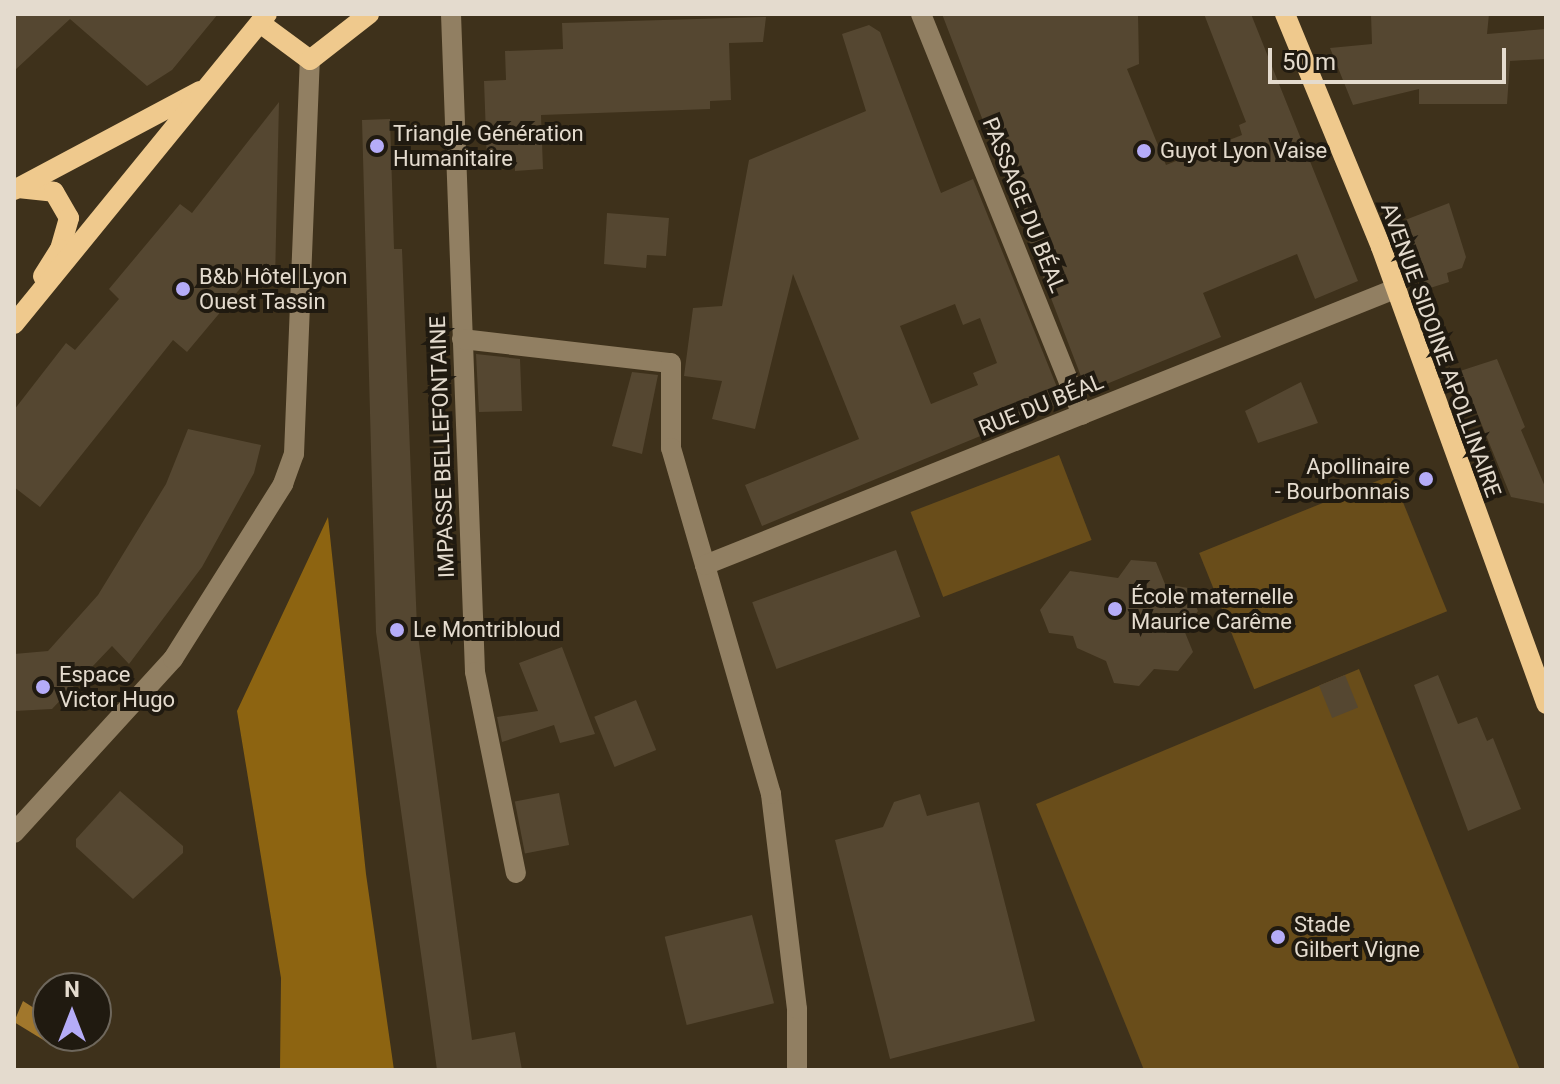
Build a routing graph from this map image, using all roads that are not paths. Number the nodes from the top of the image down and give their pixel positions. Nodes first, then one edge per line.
1 (369, 14) edge
2 (451, 14) edge
3 (921, 14) edge
4 (1285, 14) edge
5 (263, 19) edge
6 (310, 60) junction
7 (211, 85) junction
8 (16, 189) edge
9 (1395, 289) junction
10 (14, 322) edge
11 (462, 339) junction
12 (1082, 415) junction
13 (705, 565) junction
14 (1546, 704) edge
15 (14, 833) edge
16 (516, 873) dead end
17 (797, 1070) edge

1 - 6 main road
2 - 11 street, IMPASSE BELLEFONTAINE
3 - 12 street, PASSAGE DU BÉAL
4 - 9 main road, AVENUE SIDOINE APOLLINAIRE
5 - 6 main road
5 - 7 main road
6 - 15 street
7 - 8 main road
7 - 10 main road
8 - 10 main road
9 - 12 street, RUE DU BÉAL
9 - 14 main road, AVENUE SIDOINE APOLLINAIRE
11 - 13 street
11 - 16 street, IMPASSE BELLEFONTAINE
12 - 13 street, RUE DU BÉAL
13 - 17 street

